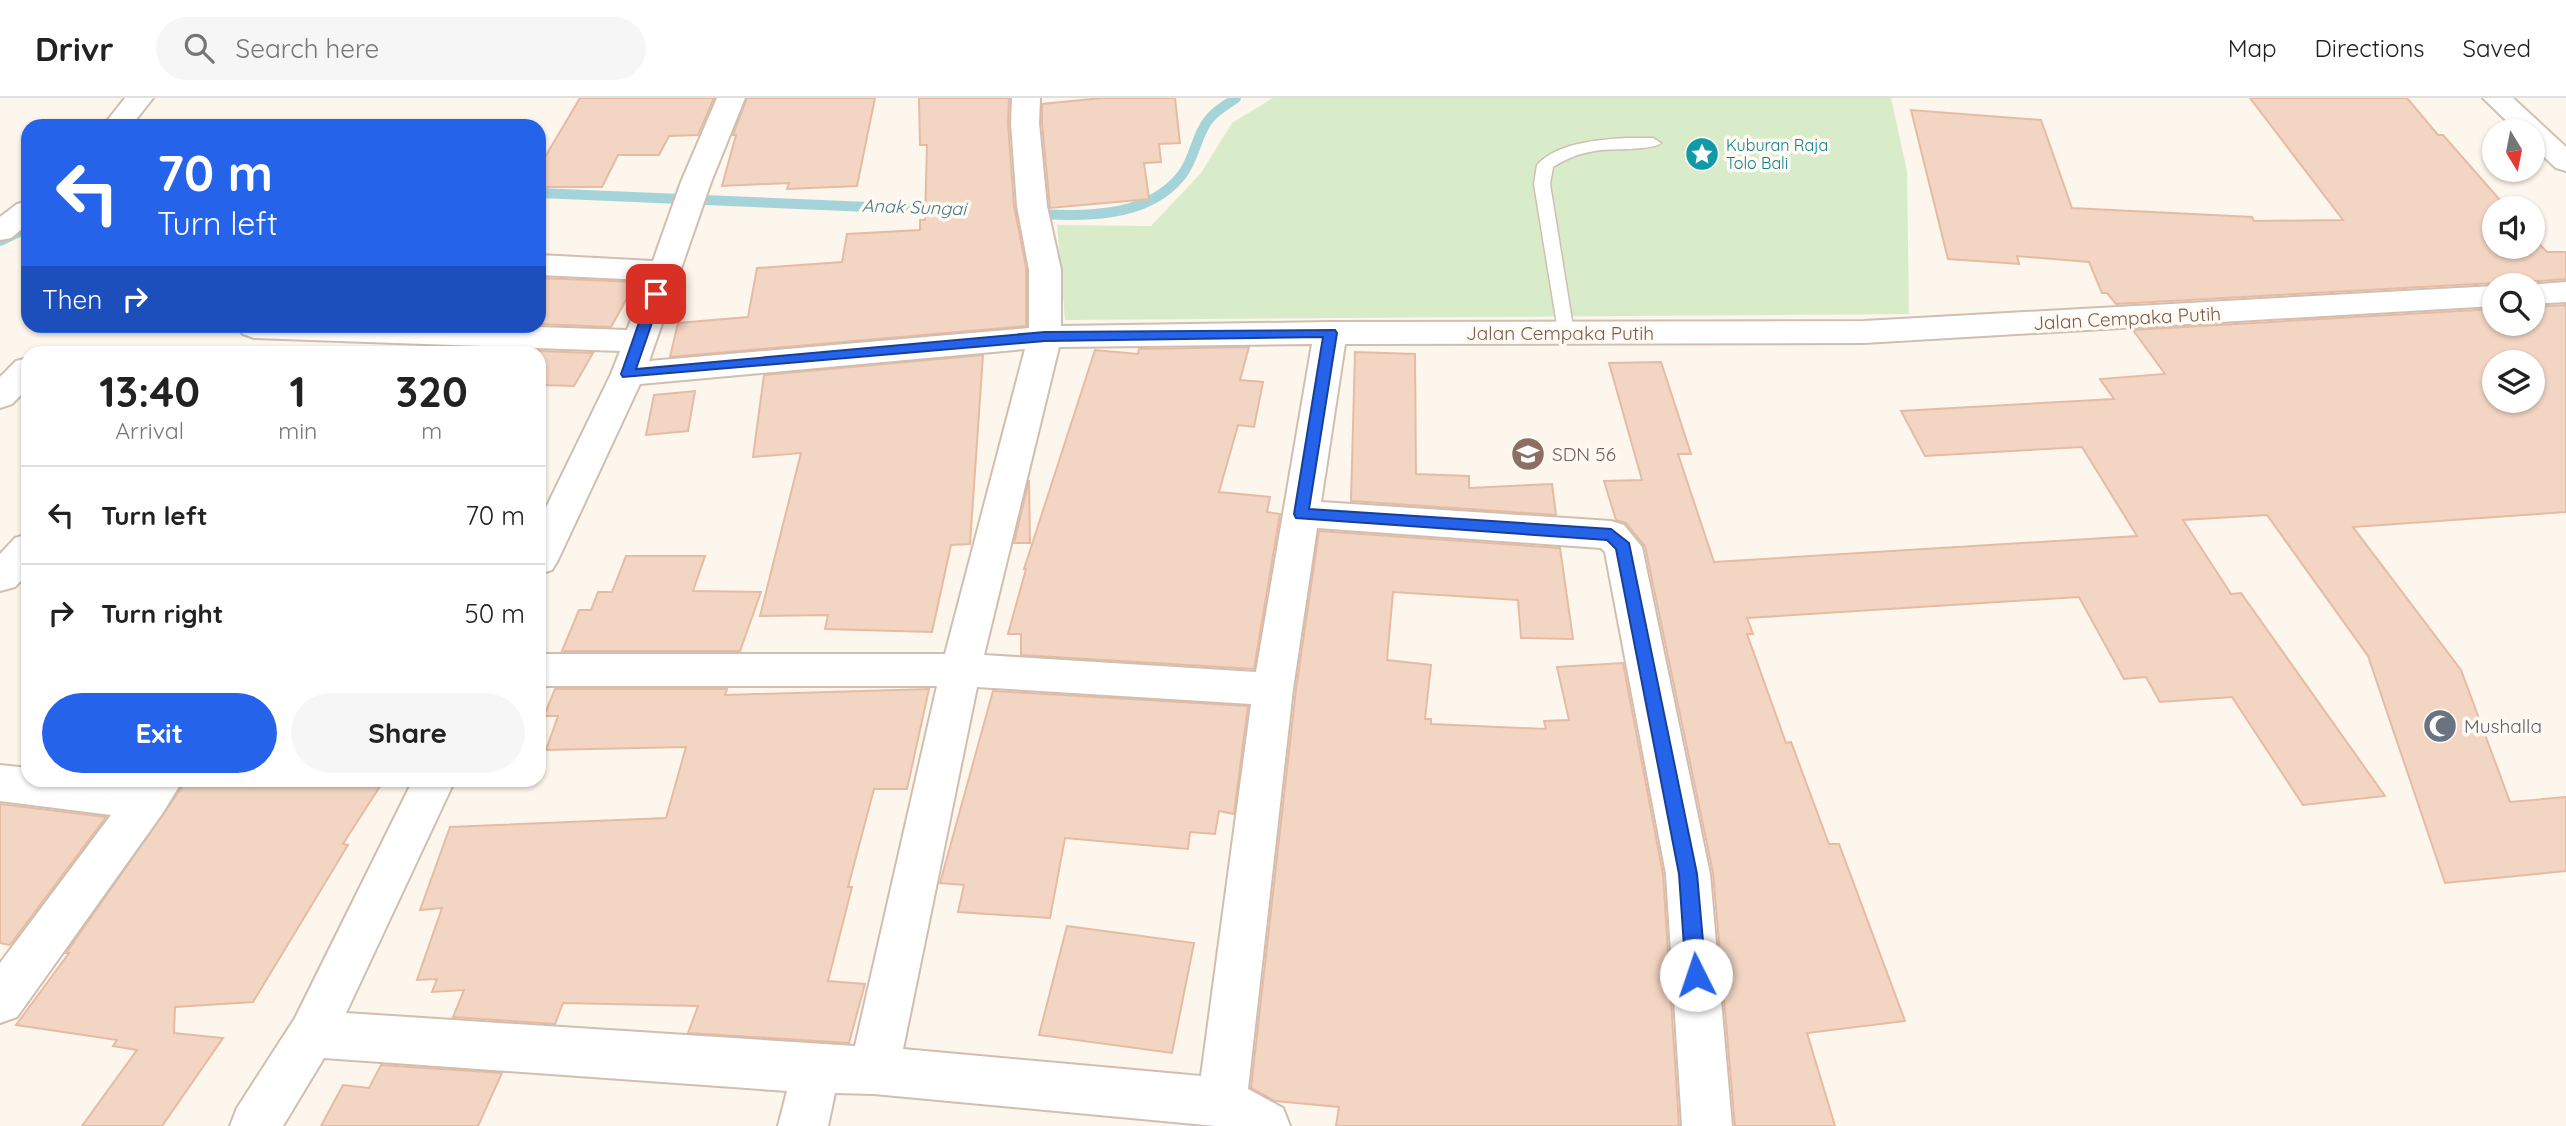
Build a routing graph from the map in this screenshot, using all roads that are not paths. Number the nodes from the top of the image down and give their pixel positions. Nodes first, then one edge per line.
1 (139, 98) edge
2 (731, 98) edge
3 (1026, 98) edge
4 (2497, 98) edge
5 (122, 119) edge
6 (1653, 143) dead end
7 (2566, 162) edge
8 (21, 215) edge
9 (0, 231) edge
10 (546, 265) edge
11 (664, 271) junction
12 (2566, 292) edge
13 (2545, 293) edge
14 (2482, 297) edge
15 (419, 333) edge
16 (1330, 333) junction
17 (1565, 334) junction
18 (1045, 337) junction
19 (639, 341) junction
20 (628, 374) junction
21 (21, 376) edge
22 (0, 396) edge
23 (1301, 514) junction
24 (546, 545) edge
25 (21, 560) edge
26 (10, 578) edge
27 (546, 670) edge
28 (961, 670) junction
29 (1273, 689) junction
30 (0, 783) edge
31 (21, 784) edge
32 (78, 787) edge
33 (431, 787) edge
34 (155, 791) edge
35 (0, 1001) edge
36 (312, 1034) junction
37 (817, 1069) junction
38 (874, 1070) junction
39 (1222, 1102) junction
40 (255, 1126) edge
41 (803, 1126) edge
42 (1265, 1126) edge
43 (1707, 1126) edge

1 - 5 street
2 - 11 street
3 - 18 street
4 - 7 street
6 - 17 lane
8 - 9 street
10 - 11 street
11 - 19 street
12 - 13 street
14 - 17 street, Jalan Cempaka Putih
15 - 19 street
16 - 17 street, Jalan Cempaka Putih
16 - 18 street, Jalan Cempaka Putih
16 - 23 street
18 - 20 street, Jalan Cempaka Putih
18 - 28 street
19 - 20 street
20 - 24 street
21 - 22 street
23 - 29 street
23 - 43 street
25 - 26 street
27 - 28 street
28 - 29 street
28 - 38 street
29 - 39 street
30 - 31 street
32 - 34 street
33 - 36 street
34 - 35 street
36 - 37 street
36 - 40 street
37 - 38 street
37 - 41 street
38 - 39 street
39 - 42 street

